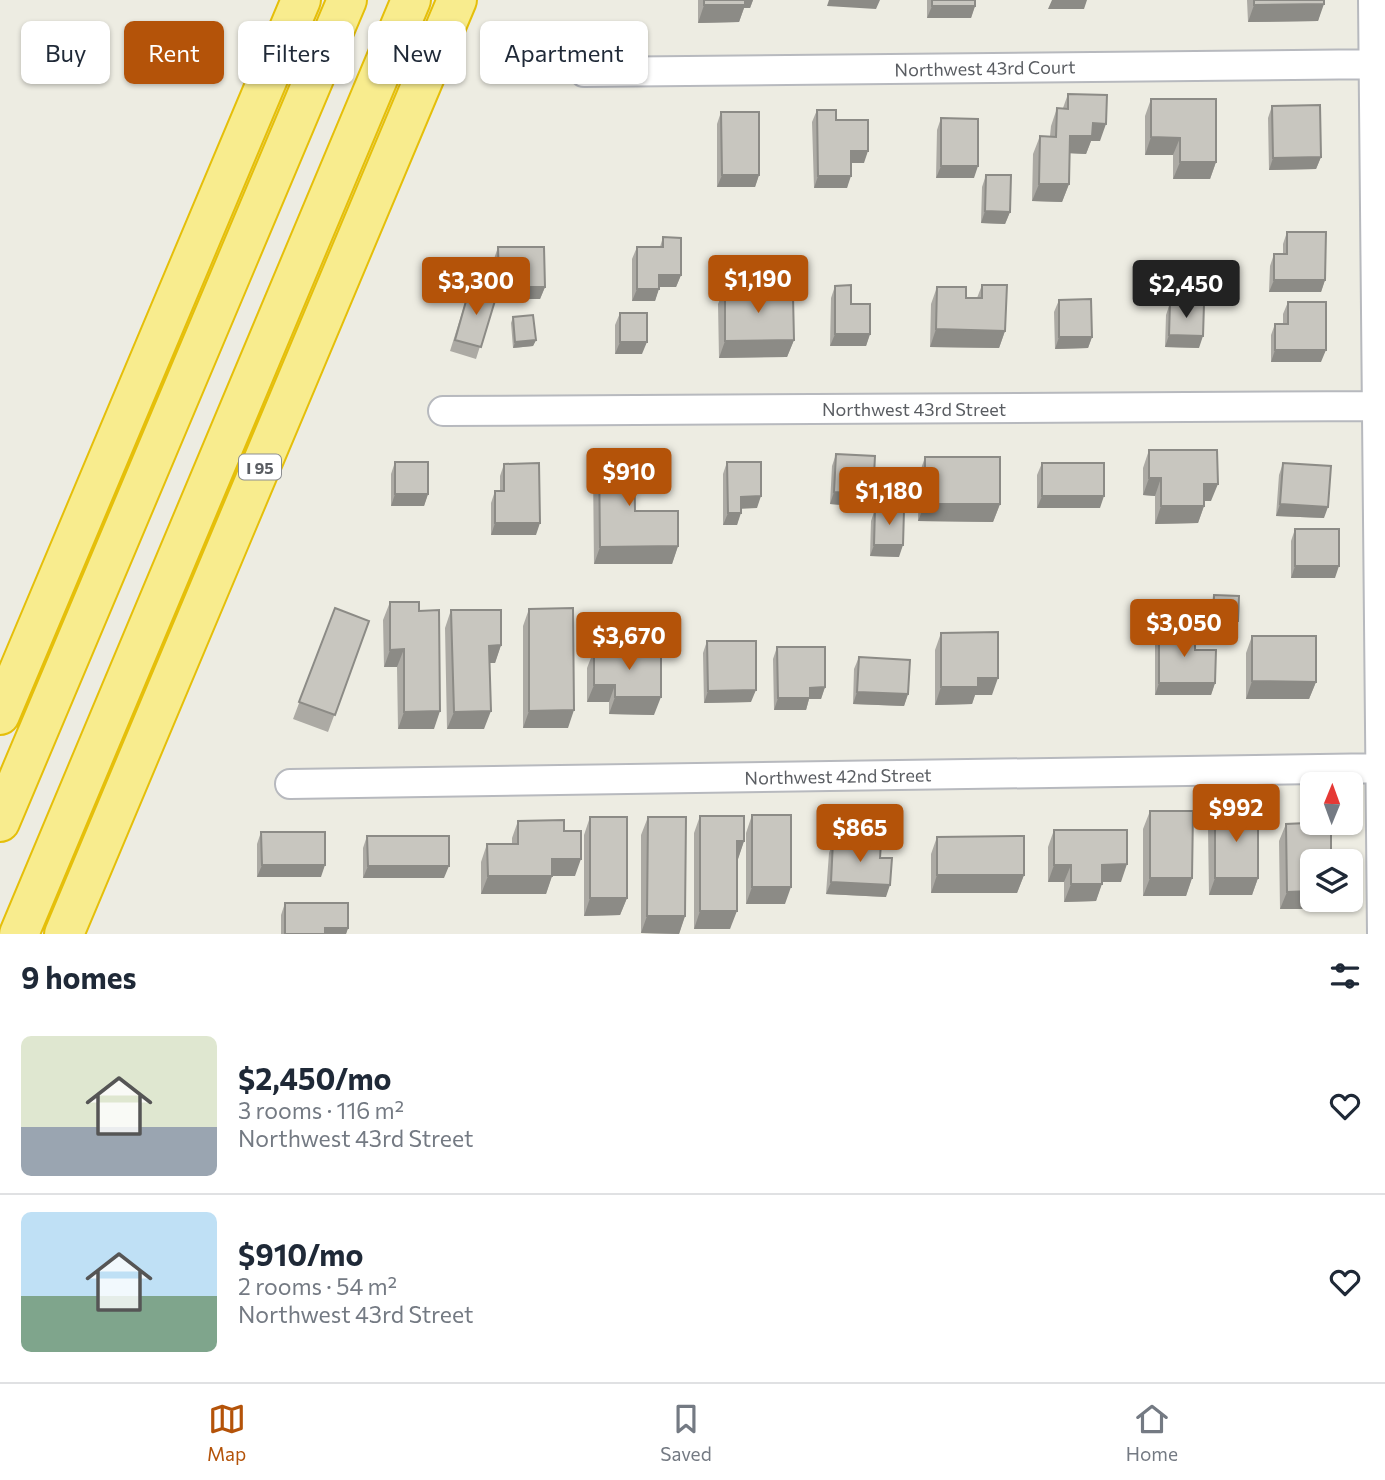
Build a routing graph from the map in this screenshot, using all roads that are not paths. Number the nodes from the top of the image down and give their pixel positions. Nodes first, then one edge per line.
1 (301, 0) edge
2 (346, 0) edge
3 (411, 0) edge
4 (457, 0) edge
5 (1373, 0) edge
6 (1379, 64) edge
7 (648, 71) edge
8 (1381, 406) edge
9 (443, 411) dead end
10 (0, 715) edge
11 (1383, 768) edge
12 (290, 784) dead end
13 (0, 822) edge
14 (25, 920) edge
15 (64, 934) edge
16 (1382, 934) edge

1 - 10 highway
2 - 13 highway
3 - 14 highway
4 - 15 highway, I 95
5 - 6 street
6 - 7 street, Northwest 43rd Court
6 - 8 street
8 - 9 street, Northwest 43rd Street
8 - 11 street
11 - 12 street, Northwest 42nd Street
11 - 16 street

